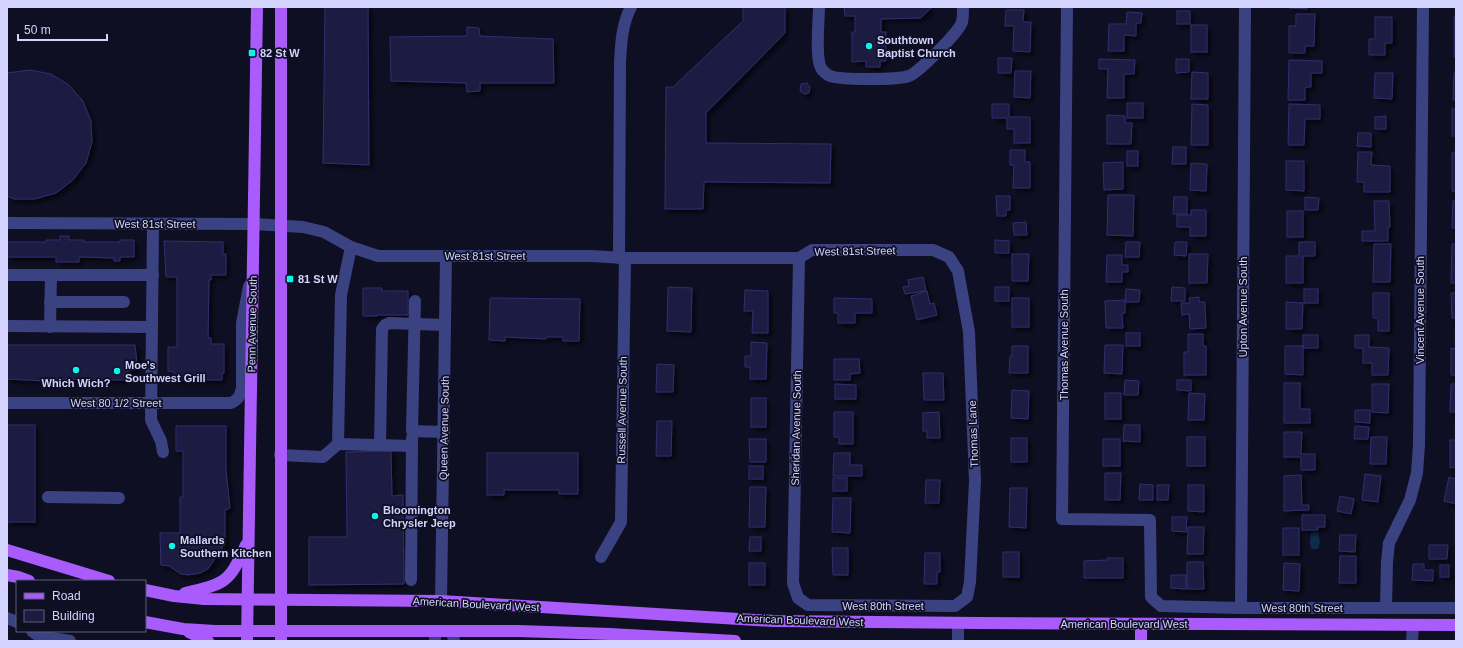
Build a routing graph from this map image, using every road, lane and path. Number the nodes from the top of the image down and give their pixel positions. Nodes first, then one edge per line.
1 (257, 7) edge
2 (281, 7) edge
3 (631, 7) edge
4 (819, 7) edge
5 (963, 7) edge
6 (1067, 7) edge
7 (1245, 7) edge
8 (1423, 7) edge
9 (7, 222) edge
10 (153, 224) junction
11 (253, 224) junction
12 (281, 226) junction
13 (351, 247) junction
14 (446, 256) junction
15 (622, 258) junction
16 (799, 258) junction
17 (253, 268) junction
18 (958, 271) joint
19 (7, 275) edge
20 (51, 275) junction
21 (153, 275) junction
22 (415, 301) dead end
23 (50, 302) junction
24 (124, 302) dead end
25 (414, 324) junction
26 (445, 325) junction
27 (7, 326) edge
28 (50, 326) junction
29 (152, 327) junction
30 (7, 403) edge
31 (152, 403) junction
32 (412, 431) junction
33 (444, 432) junction
34 (338, 444) junction
35 (380, 445) junction
36 (412, 446) junction
37 (163, 452) dead end
38 (280, 455) junction
39 (48, 497) dead end
40 (119, 498) dead end
41 (248, 541) junction
42 (7, 550) edge
43 (601, 557) dead end
44 (7, 575) edge
45 (26, 580) edge
46 (106, 580) edge
47 (411, 580) dead end
48 (146, 590) edge
49 (174, 596) junction
50 (967, 597) joint
51 (798, 598) joint
52 (1151, 598) joint
53 (247, 599) junction
54 (280, 599) junction
55 (442, 601) junction
56 (1241, 608) junction
57 (1386, 608) junction
58 (1456, 608) edge
59 (146, 622) edge
60 (958, 623) junction
61 (1141, 624) junction
62 (1413, 625) junction
63 (1456, 625) edge
64 (183, 629) junction
65 (340, 631) junction
66 (33, 632) edge
67 (247, 636) edge
68 (281, 636) edge
69 (435, 636) edge
70 (453, 636) edge
71 (70, 641) edge
72 (208, 641) edge
73 (321, 641) edge
74 (735, 641) edge
75 (958, 641) edge
76 (1141, 641) edge
77 (1412, 641) edge

1 - 11 main road, Penn Avenue South
2 - 12 main road
3 - 15 street, Russell Avenue South
4 - 5 street
6 - 52 street, Thomas Avenue South
7 - 56 street, Upton Avenue South
8 - 57 street, Vincent Avenue South
9 - 10 street, West 81st Street
10 - 11 street, West 81st Street
10 - 21 street
11 - 12 street, West 81st Street
11 - 17 main road, Penn Avenue South
12 - 13 street, West 81st Street
12 - 38 main road
13 - 14 street, West 81st Street
13 - 34 street
14 - 15 street, West 81st Street
14 - 26 street, Queen Avenue South
15 - 16 street, West 81st Street
15 - 43 street, Russell Avenue South
16 - 18 street, West 81st Street
16 - 51 street, Sheridan Avenue South
17 - 31 street, West 80 1/2 Street
17 - 41 main road, Penn Avenue South
18 - 50 street, Thomas Lane
19 - 20 street
20 - 21 street
20 - 23 street
21 - 29 street
22 - 25 street
23 - 24 street
23 - 28 street
25 - 26 street
25 - 32 street
25 - 35 street
26 - 33 street, Queen Avenue South
27 - 28 street
28 - 29 street
29 - 31 street
30 - 31 street, West 80 1/2 Street
31 - 37 street
32 - 33 street
32 - 36 street
33 - 55 street, Queen Avenue South
34 - 35 street
34 - 38 street
35 - 36 street
36 - 47 street
38 - 54 main road
39 - 40 street
41 - 49 main road
41 - 53 main road, Penn Avenue South
42 - 46 main road
44 - 45 main road
48 - 49 main road, American Boulevard West
49 - 53 main road, American Boulevard West
50 - 51 street, West 80th Street
52 - 56 street, West 80th Street
53 - 54 main road, American Boulevard West
53 - 67 main road, Penn Avenue South
54 - 55 main road, American Boulevard West
54 - 68 main road
55 - 60 main road, American Boulevard West
56 - 57 street, West 80th Street
57 - 58 street, West 80th Street
59 - 64 main road
60 - 61 main road, American Boulevard West
60 - 75 street
61 - 62 main road, American Boulevard West
61 - 76 main road
62 - 63 main road, American Boulevard West
62 - 77 street
64 - 67 main road
64 - 72 main road
65 - 68 main road
65 - 69 main road
65 - 73 main road
66 - 71 street
67 - 68 main road
69 - 70 main road
70 - 74 main road

